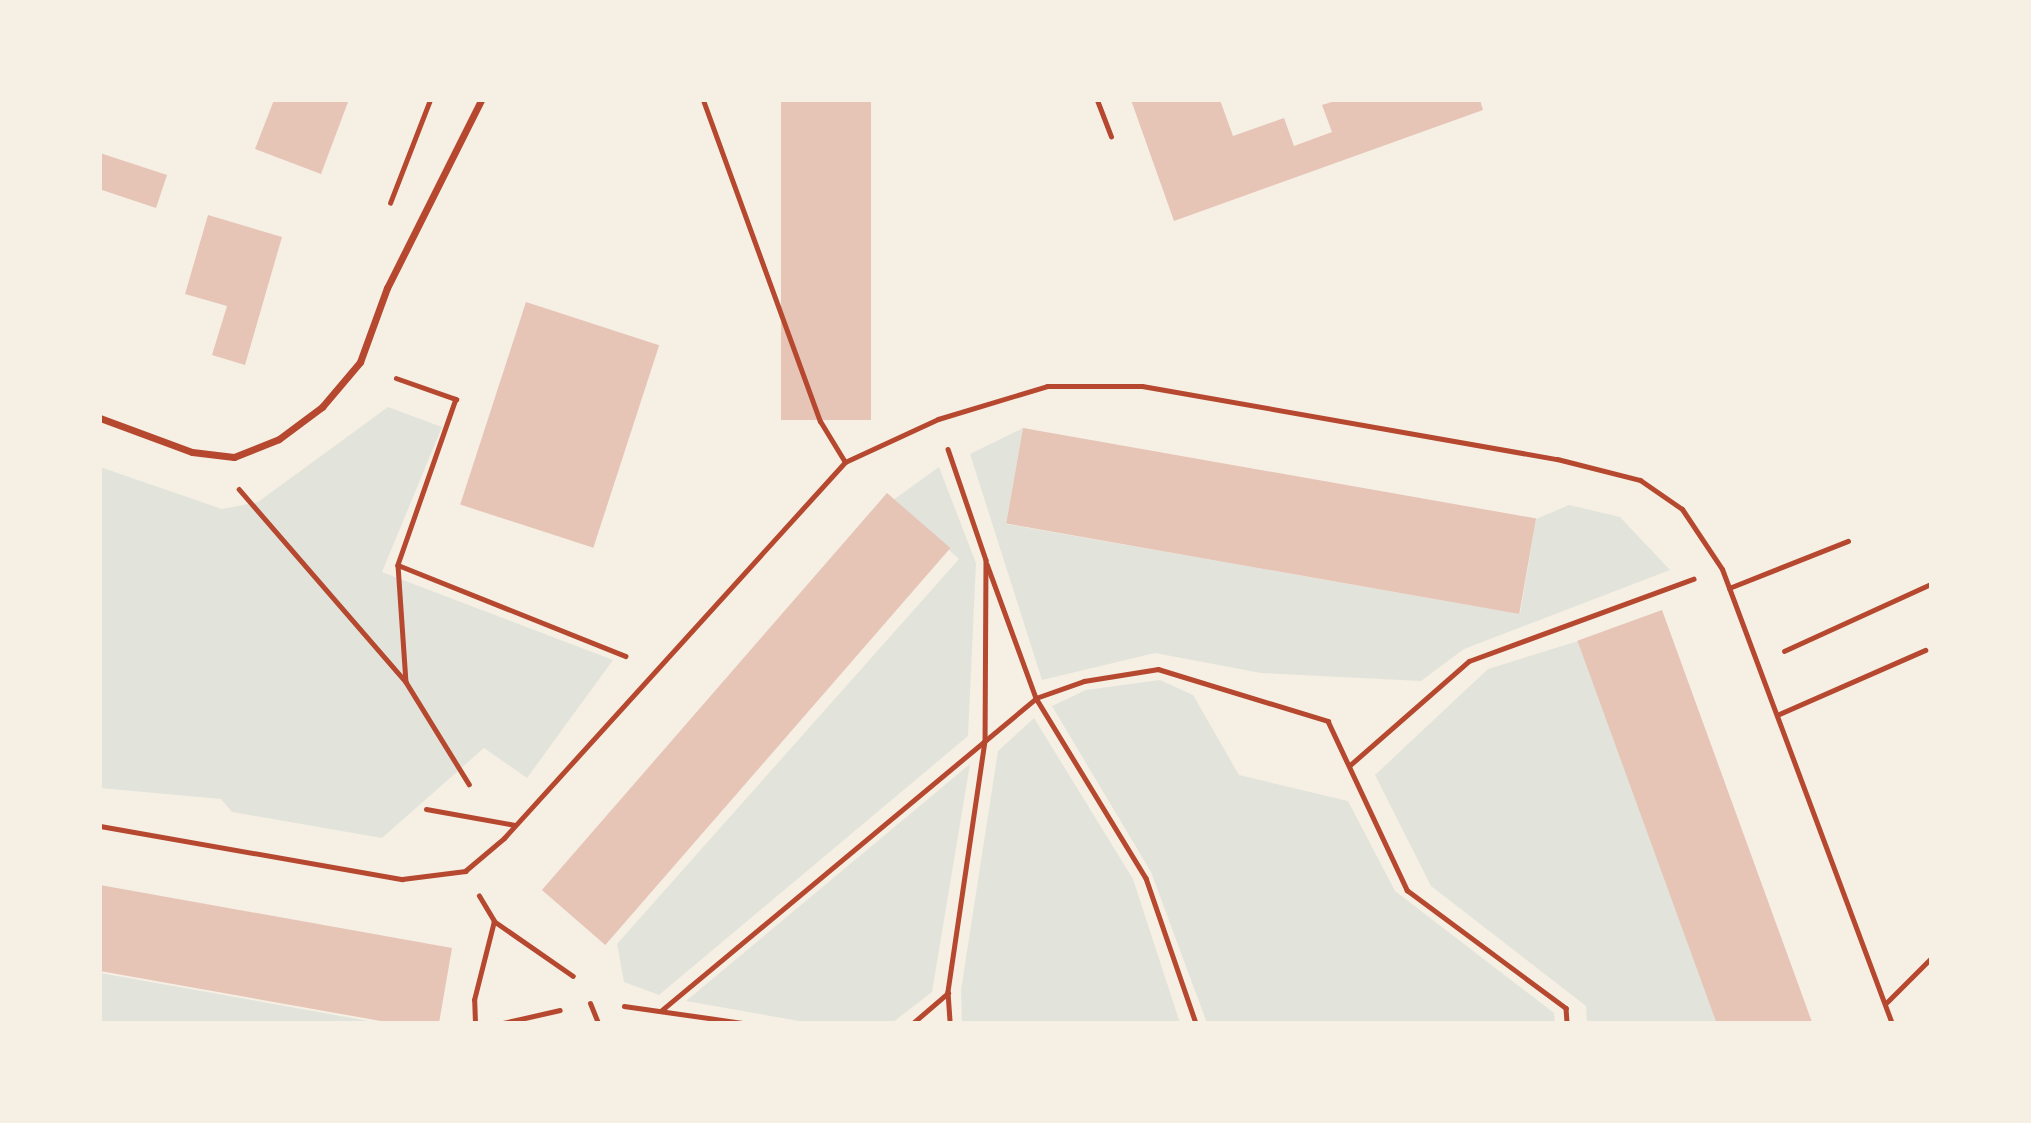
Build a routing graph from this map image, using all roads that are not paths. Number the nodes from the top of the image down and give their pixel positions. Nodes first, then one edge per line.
1 (481, 100) edge
2 (703, 100) edge
3 (1097, 100) edge
4 (1111, 136) dead end
5 (100, 418) edge
6 (845, 462) junction
7 (1848, 541) dead end
8 (1729, 588) junction
9 (1925, 650) dead end
10 (1777, 715) junction
11 (426, 809) dead end
12 (515, 825) junction
13 (100, 826) edge
14 (1931, 958) edge
15 (1887, 1002) junction
16 (590, 1003) road end
17 (598, 1023) edge
18 (1892, 1023) edge

1 - 5 street
2 - 6 lane
3 - 4 lane
6 - 8 lane
6 - 12 lane
7 - 8 lane
8 - 10 lane
9 - 10 lane
10 - 15 lane
11 - 12 lane
12 - 13 lane
14 - 15 lane
15 - 18 lane
16 - 17 lane

